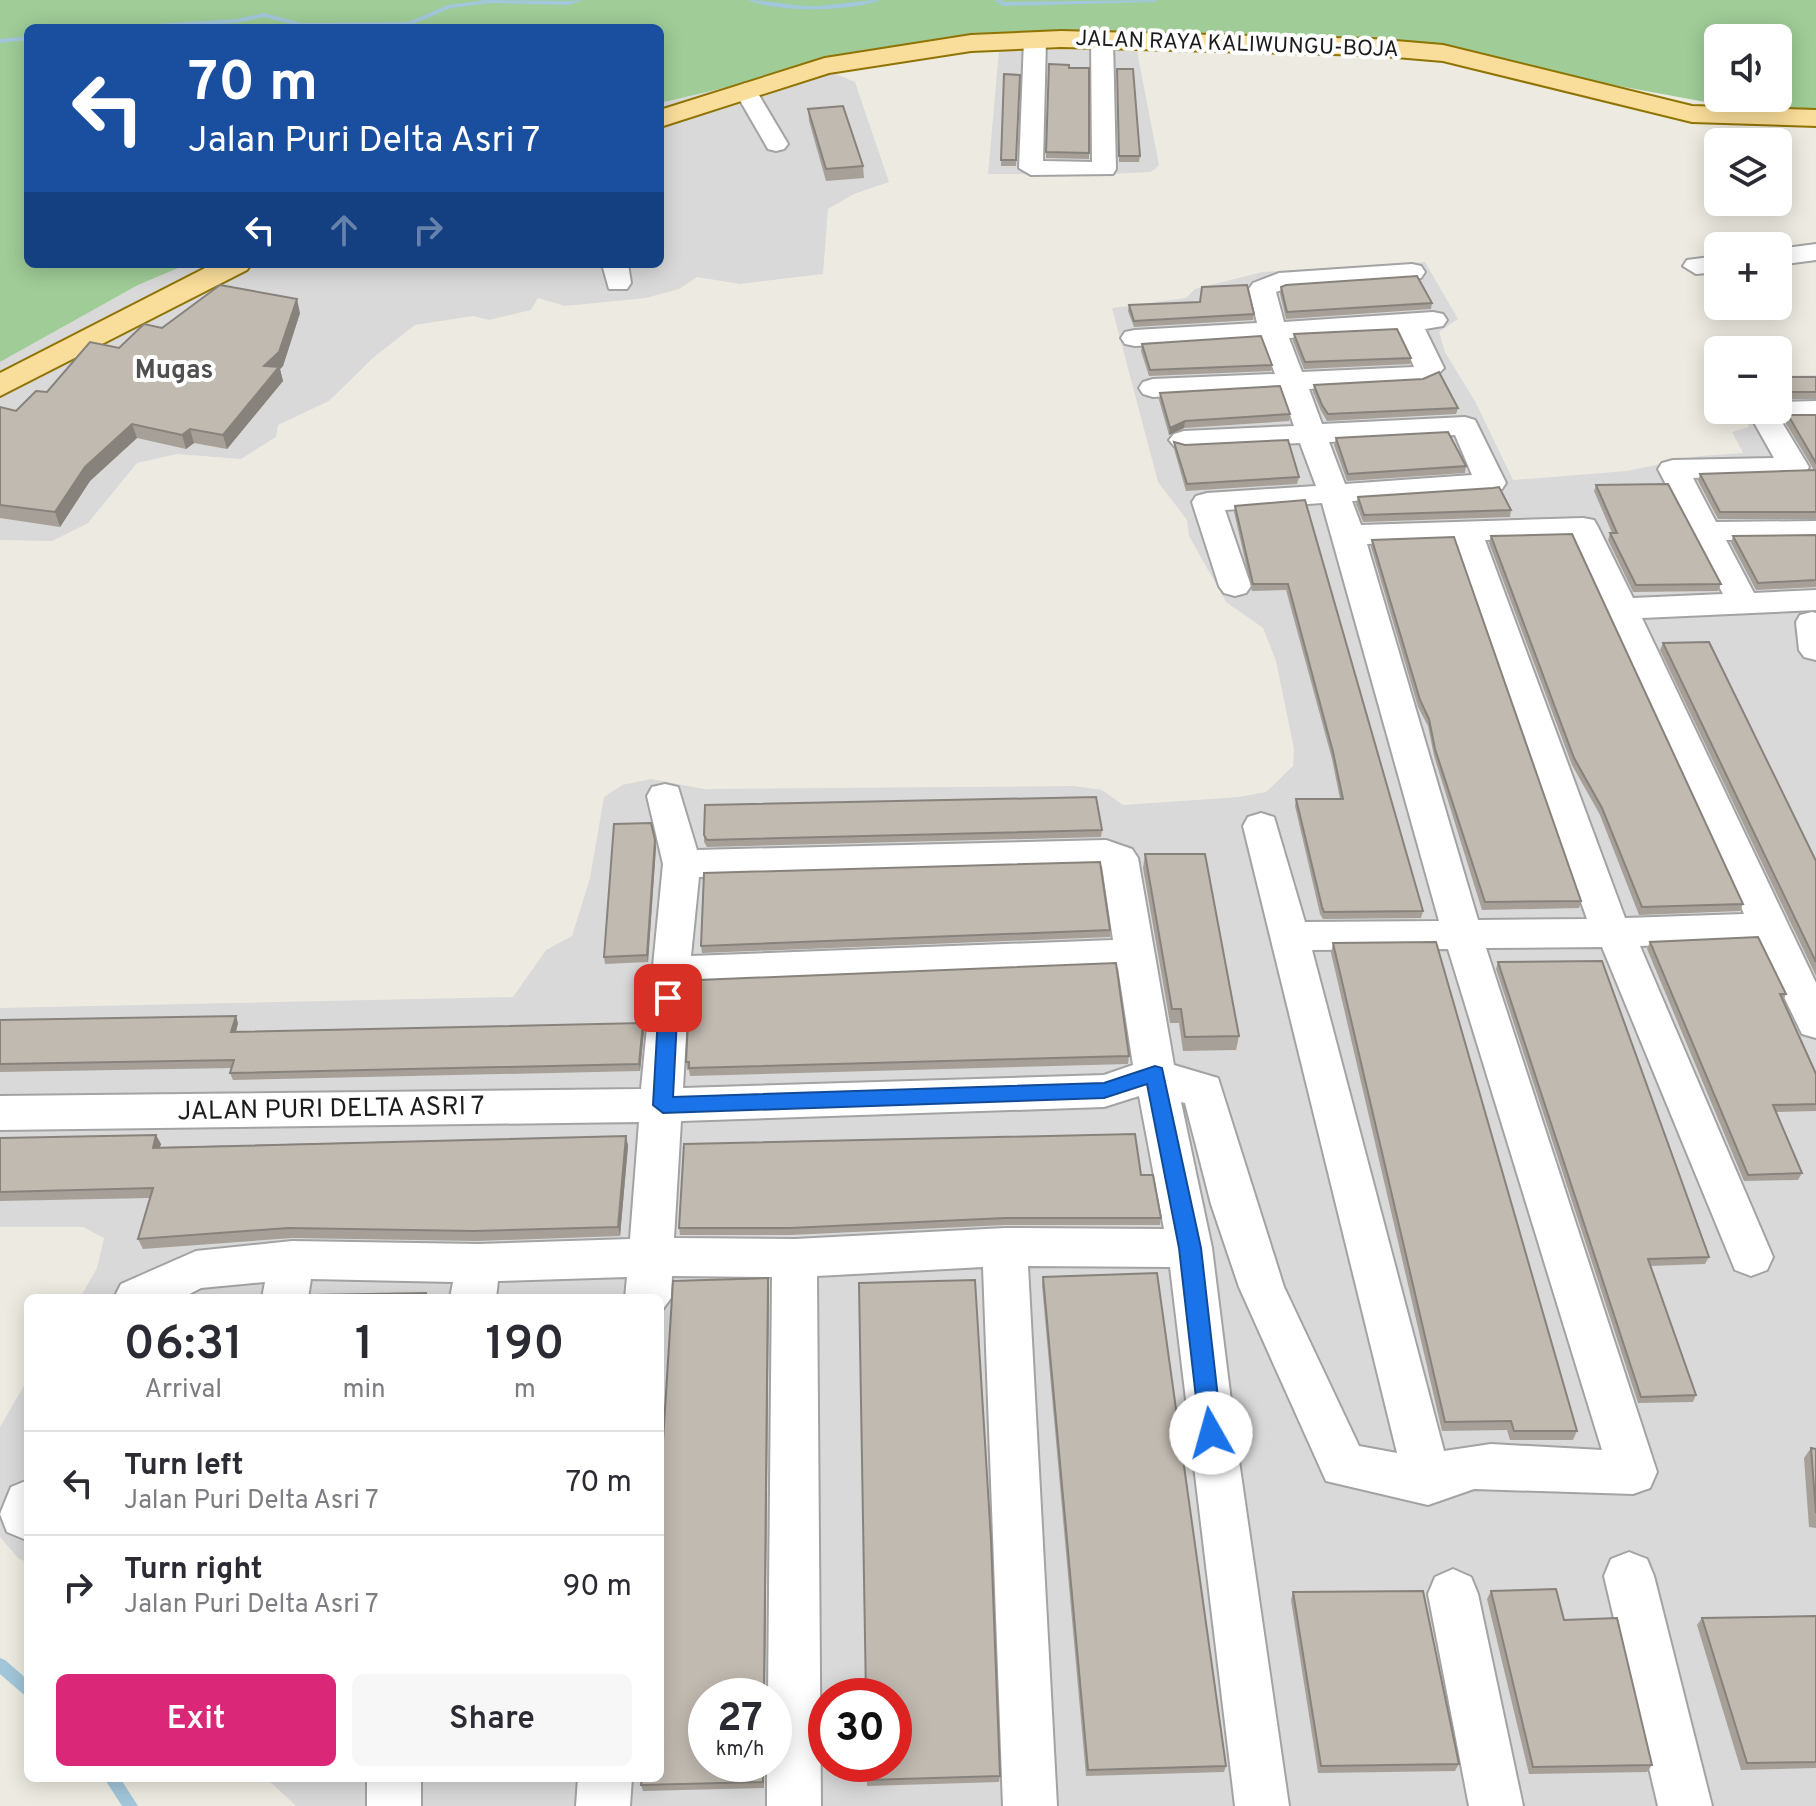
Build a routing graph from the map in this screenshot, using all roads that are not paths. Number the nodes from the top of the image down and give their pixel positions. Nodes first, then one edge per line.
1 (1035, 40) junction
2 (1102, 40) junction
3 (745, 90) junction
4 (664, 118) edge
5 (1816, 118) edge
6 (776, 144) dead end
7 (1816, 252) edge
8 (1792, 255) edge
9 (228, 268) edge
10 (1412, 272) dead end
11 (1273, 331) junction
12 (1135, 338) dead end
13 (1294, 381) junction
14 (0, 386) edge
15 (1153, 388) dead end
16 (1816, 410) edge
17 (1313, 432) junction
18 (1184, 440) dead end
19 (1805, 468) edge
20 (1335, 494) junction
21 (1466, 530) junction
22 (1816, 530) edge
23 (1705, 531) junction
24 (1349, 535) junction
25 (1235, 586) dead end
26 (1743, 602) junction
27 (1627, 622) junction
28 (1815, 624) edge
29 (665, 796) dead end
30 (1261, 826) dead end
31 (682, 864) junction
32 (1769, 927) junction
33 (1462, 933) junction
34 (1613, 933) junction
35 (1289, 936) junction
36 (1136, 953) junction
37 (670, 971) junction
38 (1816, 1023) edge
39 (1155, 1074) junction
40 (663, 1105) junction
41 (0, 1113) edge
42 (1005, 1247) junction
43 (1190, 1248) junction
44 (1751, 1257) dead end
45 (795, 1258) junction
46 (649, 1278) edge
47 (289, 1279) edge
48 (476, 1280) edge
49 (145, 1294) edge
50 (1428, 1482) junction
51 (1629, 1576) dead end
52 (1453, 1594) dead end
53 (394, 1782) edge
54 (605, 1782) edge
55 (394, 1806) edge
56 (603, 1806) edge
57 (794, 1806) edge
58 (1030, 1806) edge
59 (1262, 1806) edge
60 (1496, 1806) edge
61 (1685, 1806) edge

1 - 2 main road, JALAN RAYA KALIWUNGU-BOJA
1 - 2 street
1 - 3 main road, JALAN RAYA KALIWUNGU-BOJA
2 - 5 main road, JALAN RAYA KALIWUNGU-BOJA
3 - 4 main road, JALAN RAYA KALIWUNGU-BOJA
3 - 6 street
7 - 8 street
9 - 14 main road
10 - 11 street
11 - 12 street
11 - 13 street
11 - 13 street
13 - 15 street
13 - 17 street
16 - 19 street
17 - 18 street
17 - 20 street
17 - 20 street
19 - 23 street
20 - 24 street
20 - 25 street
21 - 24 street
21 - 27 street
21 - 34 street
22 - 23 street
23 - 26 street
24 - 33 street
26 - 27 street
26 - 28 street
27 - 28 street
27 - 32 street
29 - 31 street
30 - 35 street
31 - 36 street
31 - 37 street
32 - 34 street
32 - 38 street
33 - 34 street
33 - 35 street
33 - 50 street
34 - 44 street
35 - 50 street
36 - 37 street
36 - 39 street
37 - 40 street
39 - 40 street, JALAN PURI DELTA ASRI 7
39 - 43 street
39 - 50 street
40 - 41 street, JALAN PURI DELTA ASRI 7
40 - 46 street
42 - 43 street
42 - 45 street
42 - 58 street
43 - 59 street
45 - 46 street
45 - 57 street
46 - 48 street
47 - 48 street
47 - 49 street
51 - 61 street
52 - 60 street
53 - 55 street
54 - 56 street

